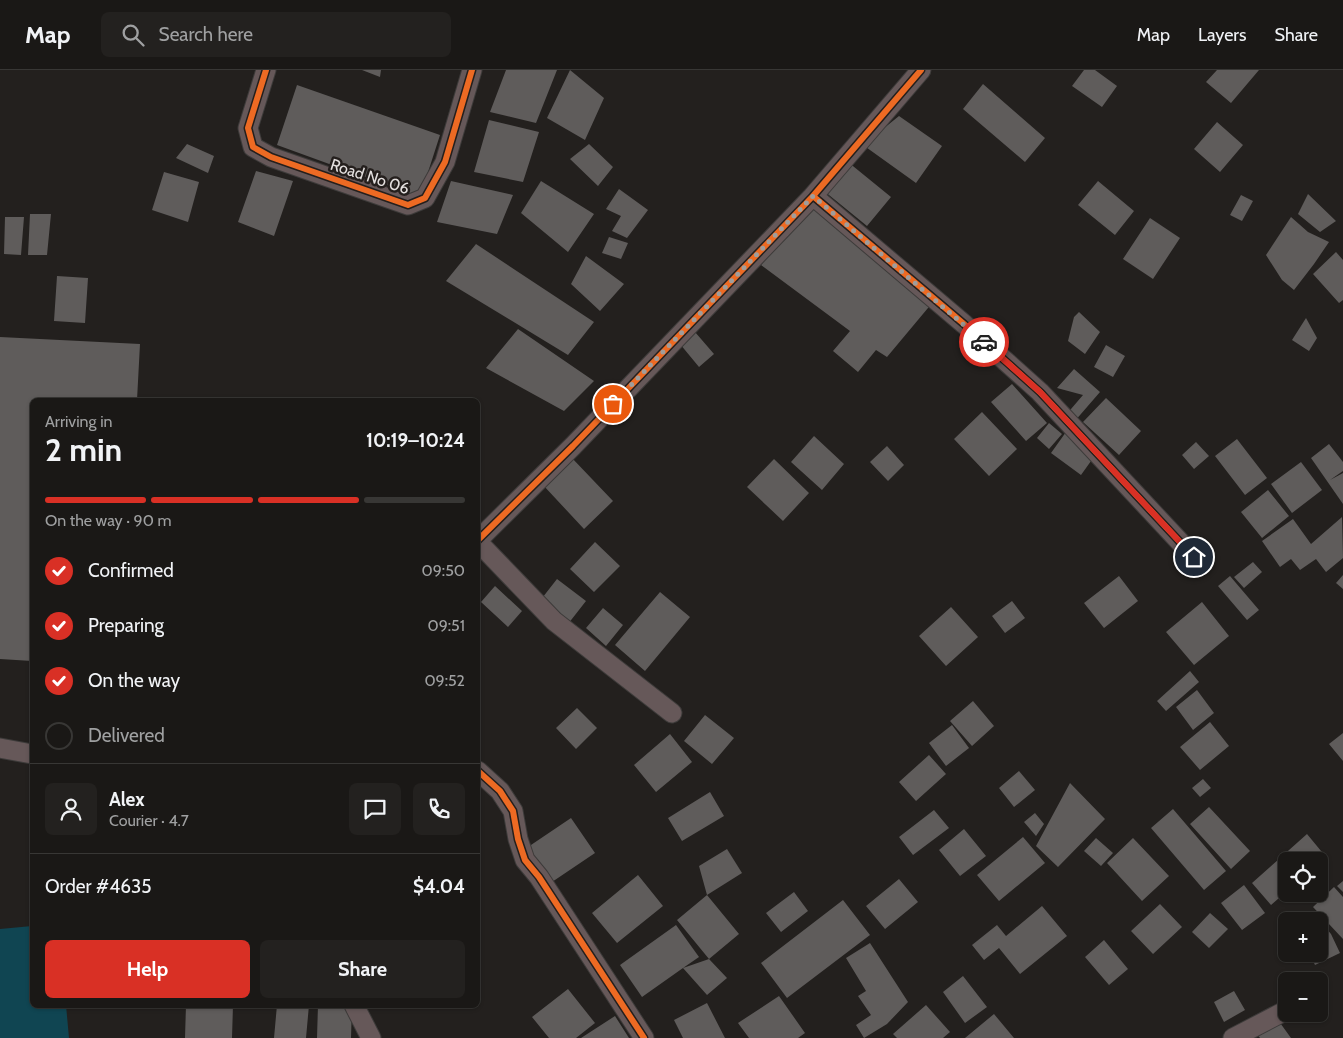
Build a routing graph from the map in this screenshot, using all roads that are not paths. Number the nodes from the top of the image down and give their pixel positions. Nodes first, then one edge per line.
1 (266, 70) edge
2 (472, 70) edge
3 (921, 70) edge
4 (813, 196) junction
5 (480, 539) edge
6 (480, 543) edge
7 (1194, 557) dead end
8 (672, 713) dead end
9 (0, 748) edge
10 (30, 754) edge
11 (480, 773) edge
12 (356, 1008) edge
13 (1278, 1015) edge
14 (371, 1038) edge
15 (644, 1038) edge
16 (1233, 1038) edge

1 - 2 street, Road No 06
3 - 4 street
4 - 5 street
4 - 7 street
6 - 8 street
9 - 10 street
11 - 15 street
12 - 14 street
13 - 16 street

